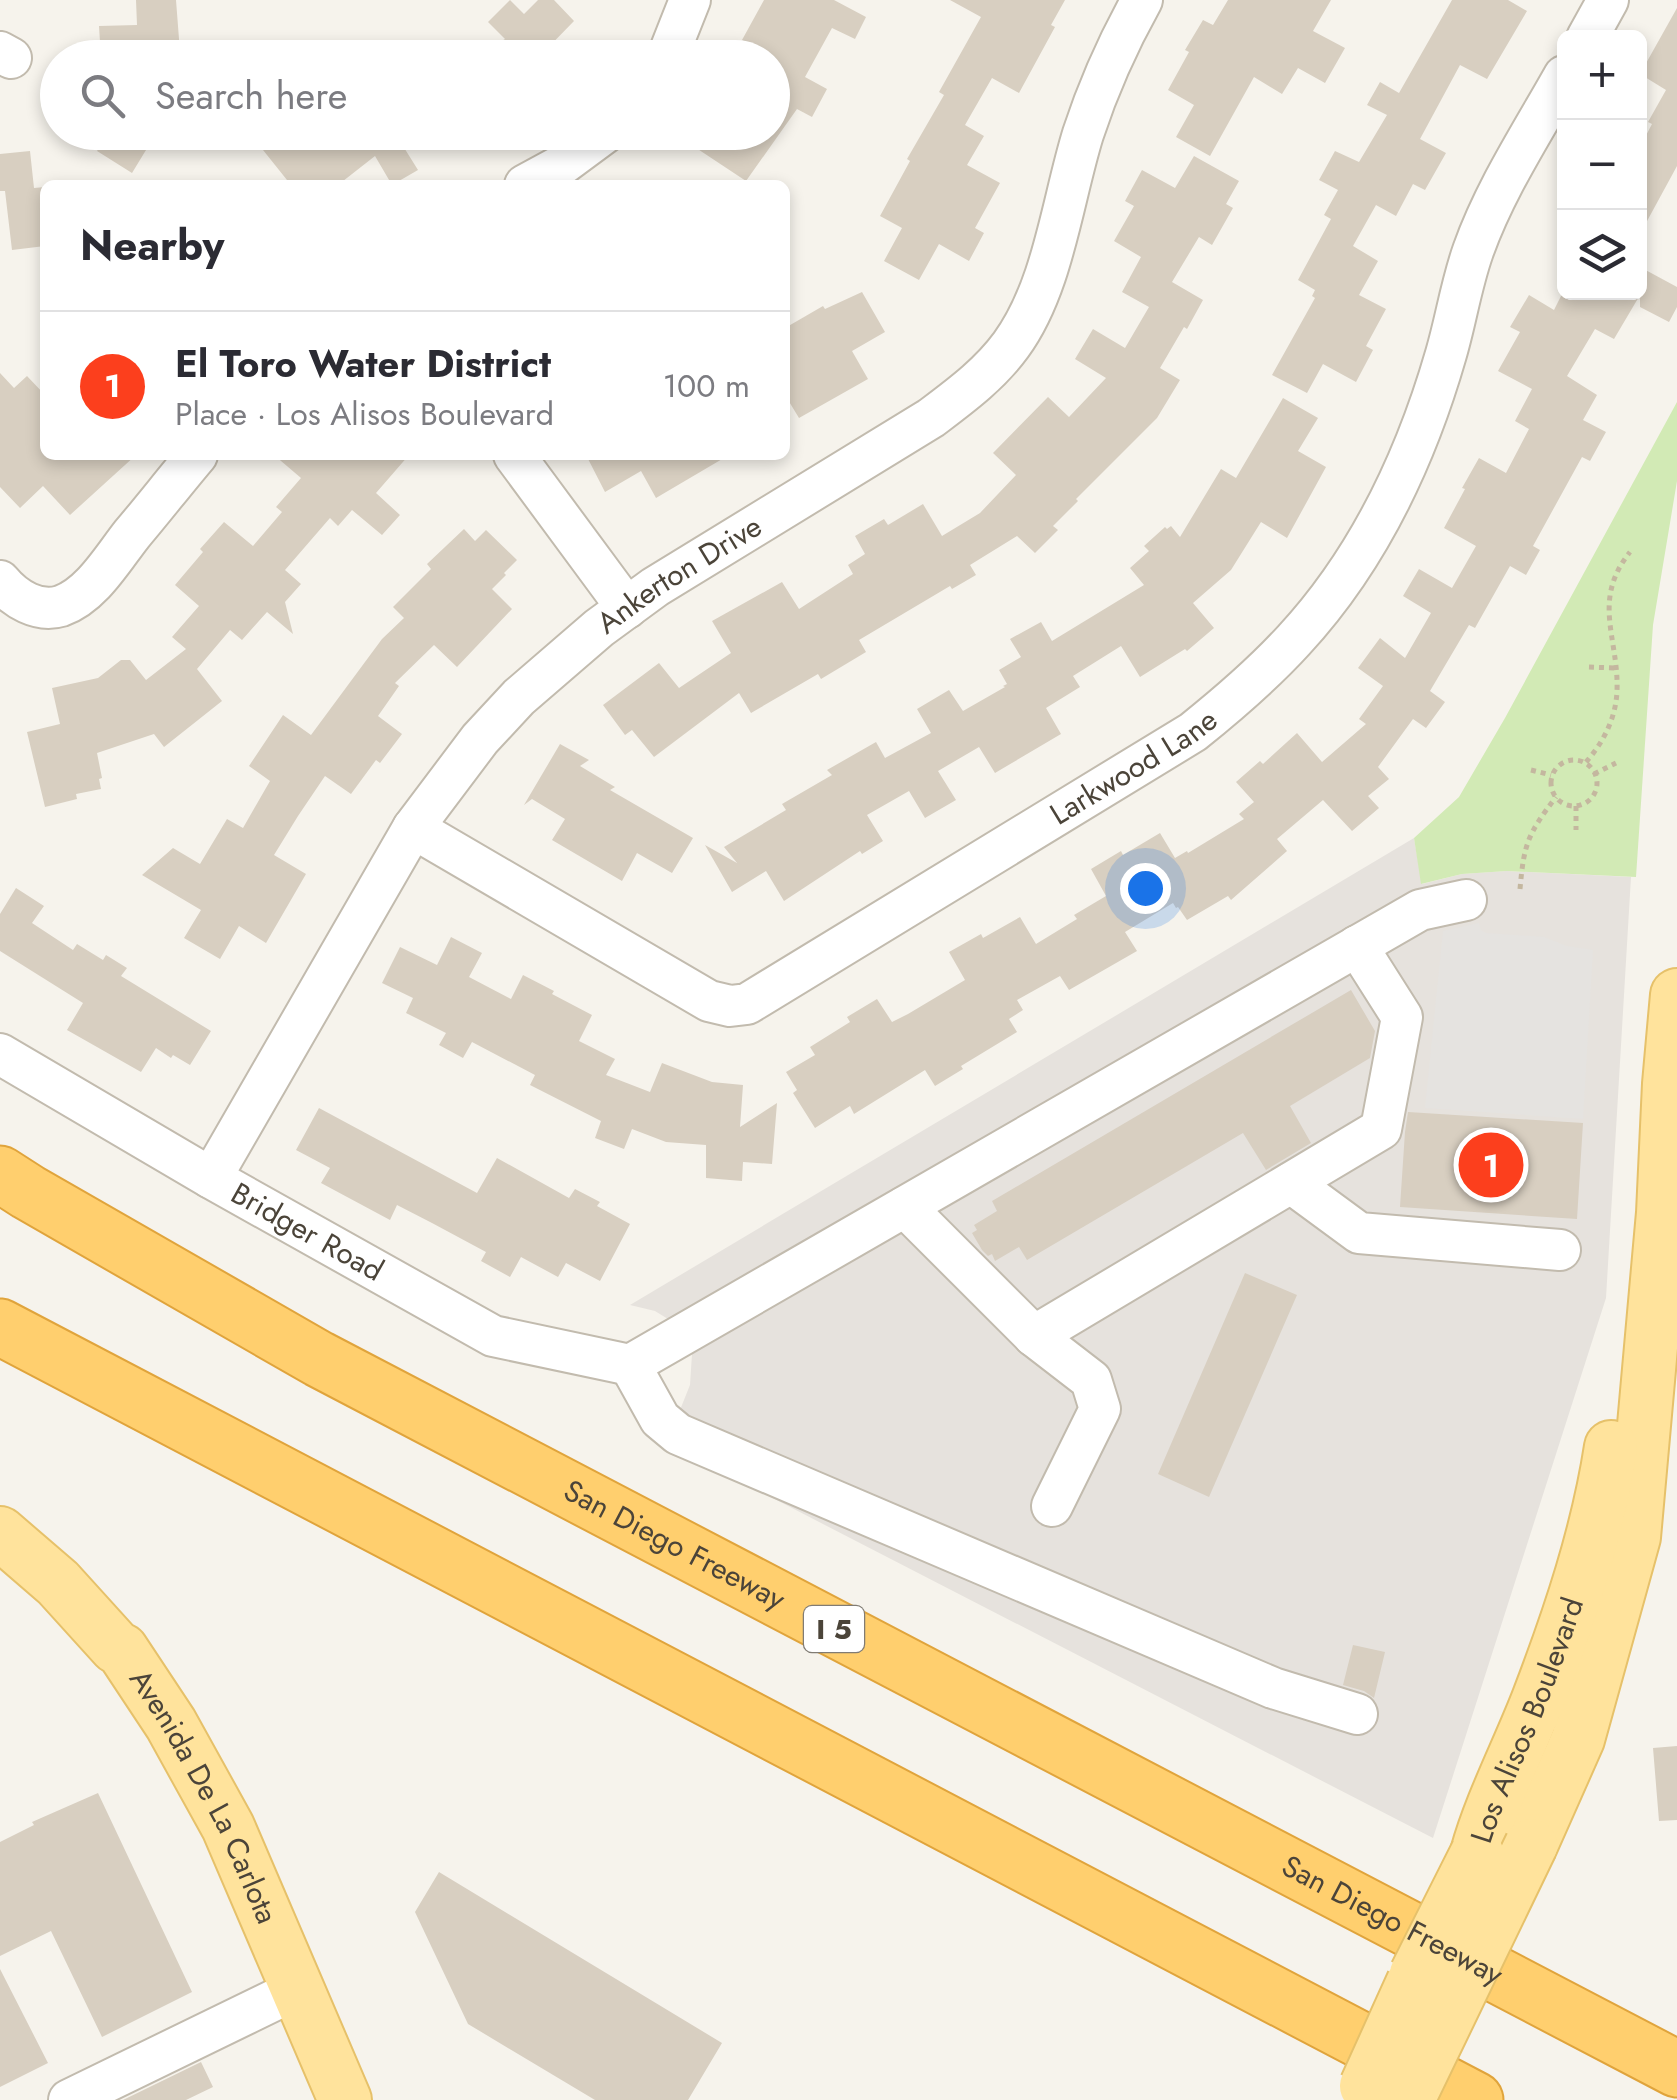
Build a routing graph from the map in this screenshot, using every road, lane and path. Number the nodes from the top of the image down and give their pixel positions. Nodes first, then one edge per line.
1 (690, 0) edge
2 (1142, 0) edge
3 (1608, 0) edge
4 (1591, 30) edge
5 (674, 40) edge
6 (1557, 88) edge
7 (582, 150) edge
8 (534, 180) edge
9 (193, 460) edge
10 (518, 460) edge
11 (1630, 552) dead end
12 (0, 582) edge
13 (627, 608) junction
14 (1589, 666) dead end
15 (1615, 668) junction
16 (1586, 762) junction
17 (1616, 763) dead end
18 (1531, 770) dead end
19 (1594, 774) junction
20 (1552, 775) junction
21 (1556, 798) junction
22 (1576, 806) junction
23 (412, 828) junction
24 (1576, 830) dead end
25 (1520, 889) dead end
26 (1466, 900) dead end
27 (1357, 946) junction
28 (1677, 995) edge
29 (0, 1054) edge
30 (0, 1174) edge
31 (210, 1178) junction
32 (1291, 1183) junction
33 (905, 1207) junction
34 (1560, 1250) dead end
35 (1652, 1324) junction
36 (0, 1327) edge
37 (1034, 1336) junction
38 (630, 1365) junction
39 (1052, 1506) dead end
40 (0, 1533) edge
41 (1357, 1714) dead end
42 (297, 1988) junction
43 (1677, 2069) edge
44 (340, 2098) edge
45 (70, 2100) edge
46 (1358, 2100) edge
47 (1408, 2100) edge
48 (1475, 2100) edge

1 - 5 street
2 - 13 street, Ankerton Drive
3 - 4 street
6 - 23 street, Larkwood Lane
7 - 8 street
9 - 12 street
10 - 13 street
11 - 15 path
13 - 23 street, Ankerton Drive
14 - 15 path
15 - 16 path
16 - 19 path
16 - 20 path
17 - 19 path
18 - 20 path
19 - 22 path
20 - 21 path
21 - 22 path
21 - 25 path
22 - 24 path
23 - 31 street, Ankerton Drive
26 - 27 street
27 - 32 street
27 - 33 street
28 - 35 main road, Los Alisos Boulevard
29 - 31 street, Bridger Road
30 - 43 highway, San Diego Freeway / I 5
31 - 38 street, Bridger Road
32 - 34 street
32 - 37 street
33 - 37 street
33 - 38 street
35 - 46 main road, Los Alisos Boulevard, bridge
35 - 47 main road, Los Alisos Boulevard, bridge
36 - 48 highway
37 - 39 street
38 - 41 street
40 - 42 main road, Avenida De La Carlota
42 - 44 main road, Avenida De La Carlota
42 - 45 street

